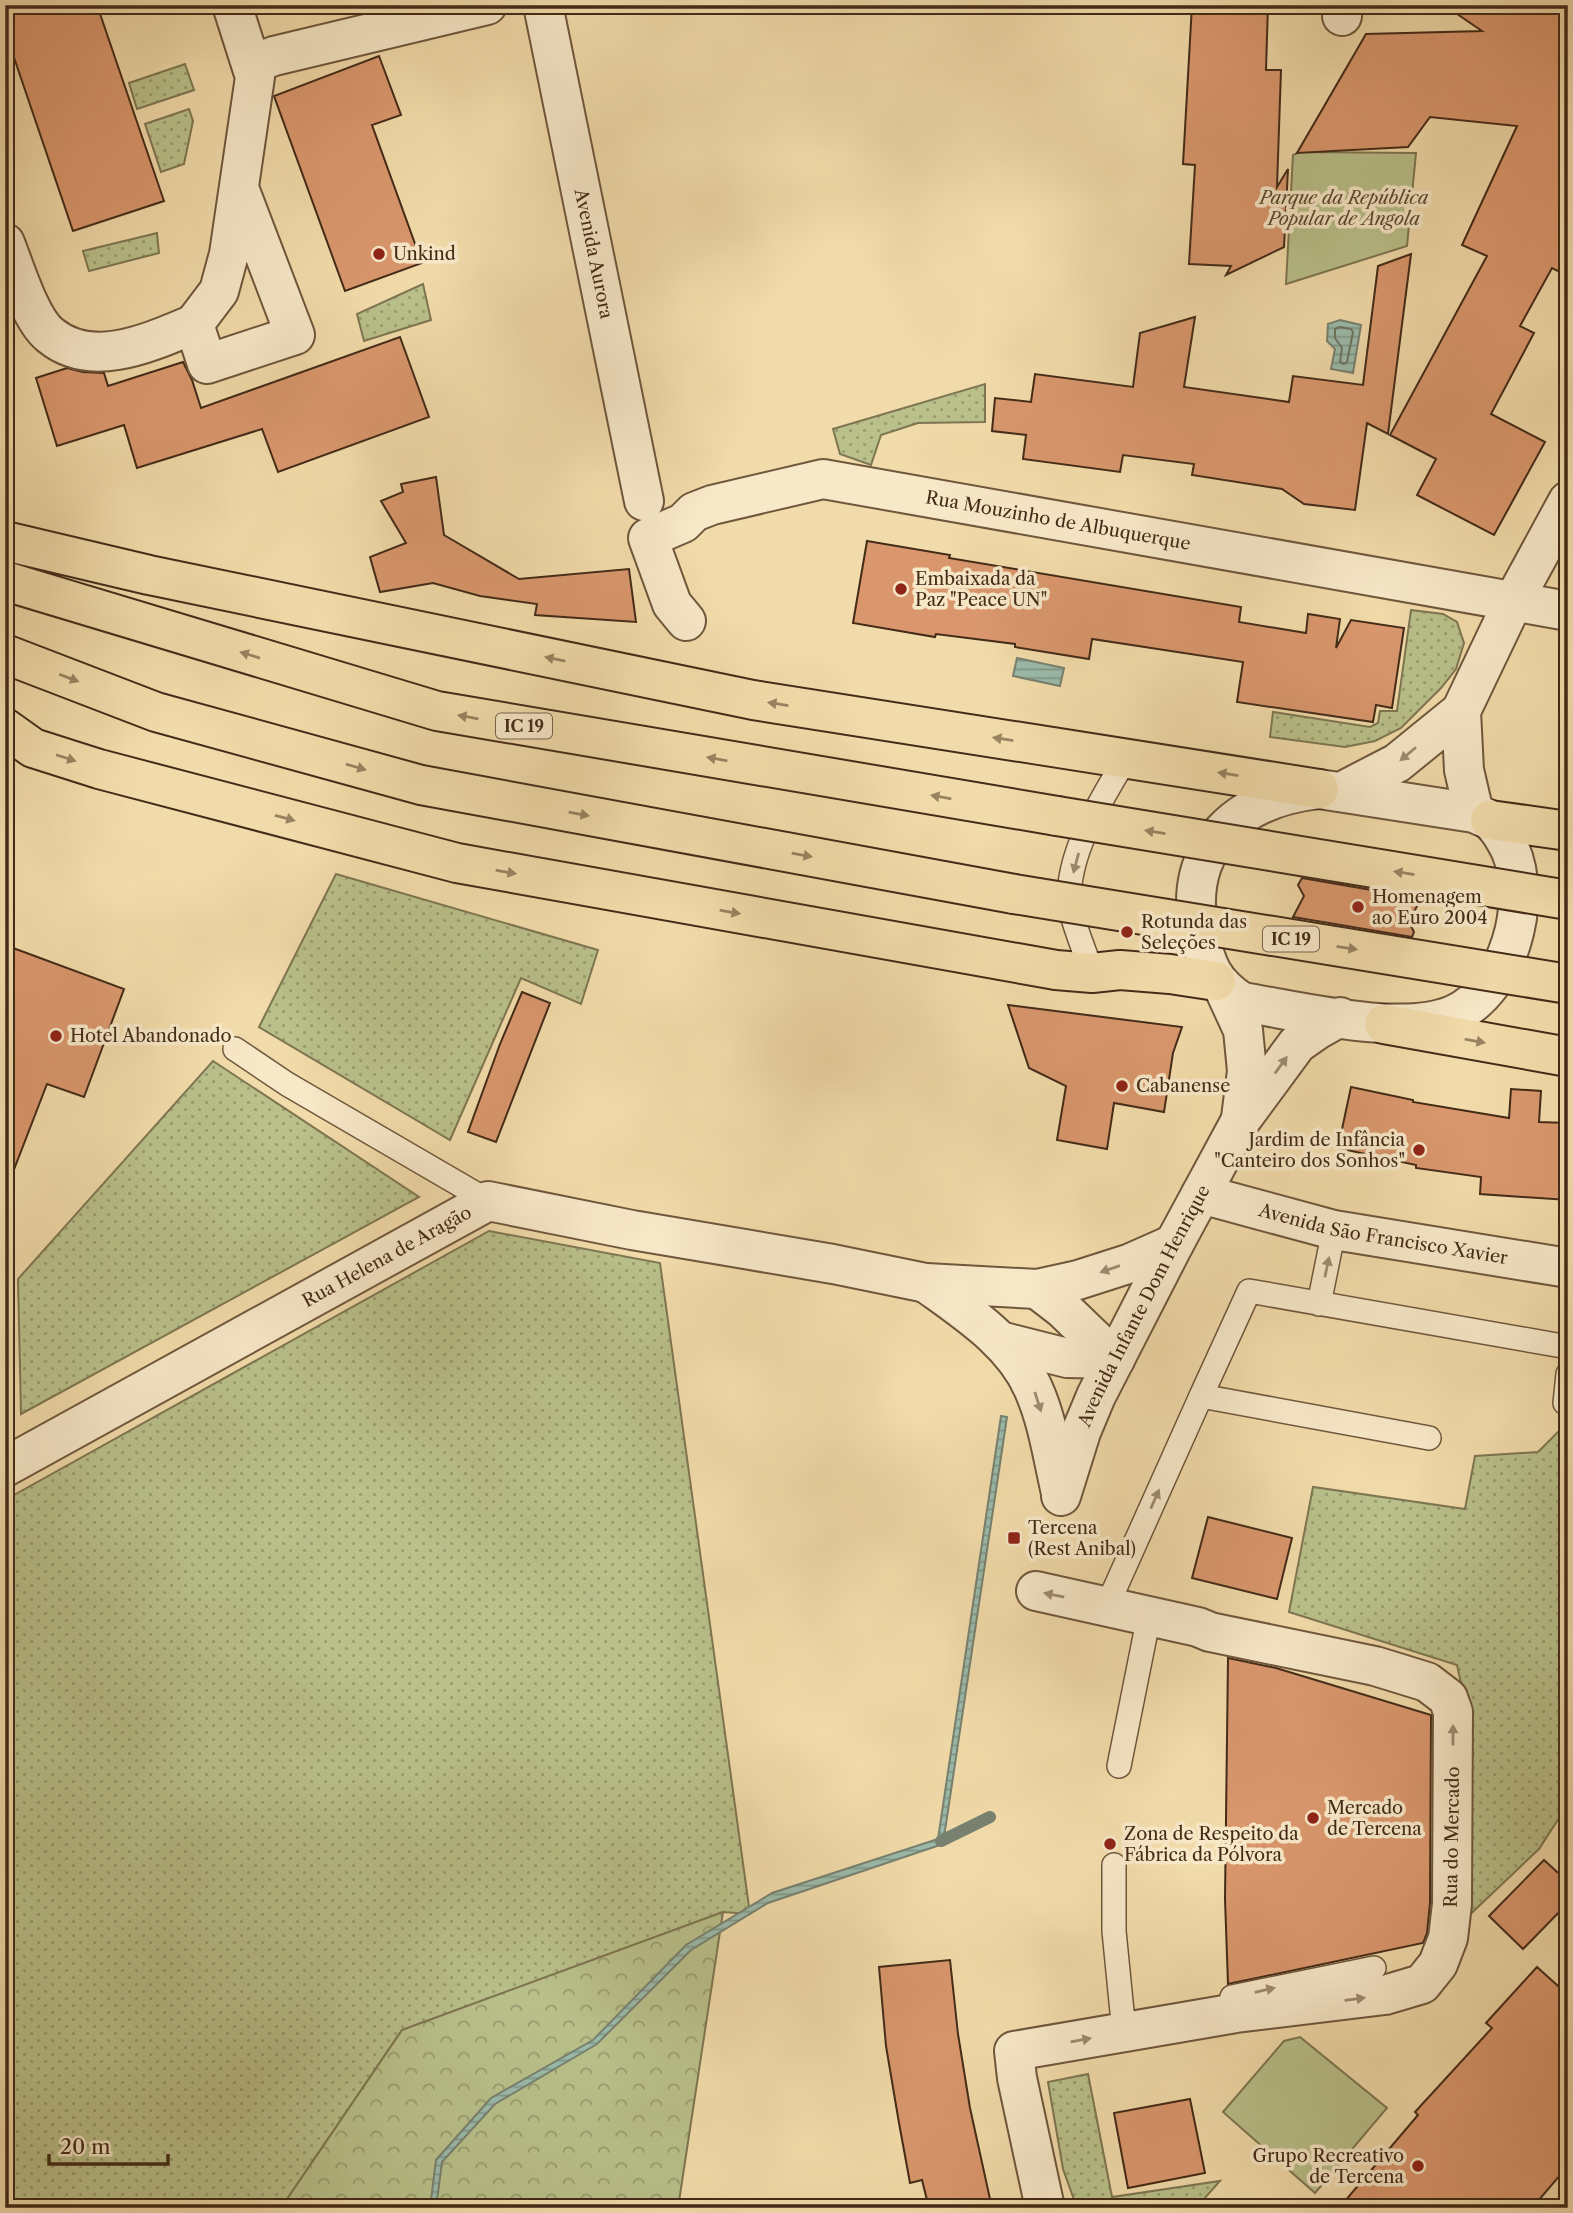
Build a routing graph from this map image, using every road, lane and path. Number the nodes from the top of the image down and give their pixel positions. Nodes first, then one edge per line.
1 (232, 5) edge
2 (487, 5) edge
3 (543, 5) edge
4 (253, 64) junction
5 (239, 188) junction
6 (5, 243) edge
7 (194, 324) junction
8 (644, 501) dead end
9 (1568, 501) edge
10 (5, 541) edge
11 (5, 581) edge
12 (1513, 602) junction
13 (1568, 611) edge
14 (686, 621) dead end
15 (5, 654) edge
16 (1461, 711) junction
17 (5, 728) edge
18 (1126, 758) junction
19 (1330, 790) junction
20 (1482, 817) junction
21 (1568, 831) edge
22 (1568, 900) edge
23 (1092, 974) junction
24 (1568, 984) edge
25 (1220, 986) junction
26 (1340, 1017) junction
27 (1384, 1024) junction
28 (235, 1049) dead end
29 (1568, 1056) edge
30 (1241, 1120) junction
31 (1201, 1194) junction
32 (488, 1201) junction
33 (1334, 1230) junction
34 (1174, 1244) junction
35 (1568, 1268) edge
36 (926, 1283) junction
37 (1037, 1289) junction
38 (1319, 1304) junction
39 (1000, 1341) junction
40 (1568, 1347) edge
41 (1115, 1359) junction
42 (1568, 1374) edge
43 (1201, 1396) junction
44 (1568, 1404) edge
45 (1429, 1438) dead end
46 (5, 1467) edge
47 (1061, 1496) joint
48 (1036, 1591) dead end
49 (1107, 1606) junction
50 (1149, 1616) junction
51 (1210, 1632) junction
52 (1370, 1682) dead end
53 (1119, 1766) dead end
54 (1114, 1865) dead end
55 (1374, 1968) dead end
56 (1206, 2018) junction
57 (1124, 2032) junction
58 (1045, 2208) edge

1 - 4 street
2 - 4 street
3 - 8 street, Avenida Aurora
4 - 5 street
5 - 7 street
5 - 7 street
6 - 7 street
9 - 12 street
18 -> 10 highway
22 -> 11 highway, IC 19, bridge
12 - 13 street, Rua Mouzinho de Albuquerque
12 - 14 street, Rua Mouzinho de Albuquerque
12 - 16 street
15 -> 24 highway, IC 19, bridge
16 -> 19 street
16 - 20 street
17 -> 23 highway
19 -> 18 highway
18 -> 23 lane
19 - 20 street
19 - 25 street
20 - 21 highway
20 - 27 street
23 - 25 highway
25 - 26 street
25 - 30 street, Avenida Infante Dom Henrique
26 - 27 street
30 -> 26 street, Avenida Infante Dom Henrique
27 -> 29 highway
28 - 32 lane
30 - 31 street, Avenida Infante Dom Henrique
31 - 33 street, Avenida São Francisco Xavier
31 - 34 street, Avenida Infante Dom Henrique
32 - 36 street, Rua Helena de Aragão
32 - 46 street, Rua Helena de Aragão
33 - 35 street, Avenida São Francisco Xavier
38 -> 33 lane
34 -> 37 street, Rua Helena de Aragão
34 - 41 street, Avenida Infante Dom Henrique
36 - 37 street, Rua Helena de Aragão
36 - 39 street, Rua Helena de Aragão
37 - 41 street
38 - 40 lane
38 - 43 lane
39 - 41 street, Rua Helena de Aragão
39 -> 47 street, Rua Helena de Aragão
41 - 47 street, Avenida Infante Dom Henrique
42 - 44 lane
43 - 45 lane
49 -> 43 lane
49 -> 48 street, Rua do Mercado
49 - 50 street, Rua do Mercado
50 - 51 street, Rua do Mercado
50 - 53 lane
51 - 52 lane
56 -> 51 street, Rua do Mercado
54 - 57 lane
56 -> 55 lane
56 - 57 street, Rua do Mercado
58 -> 57 street, Rua do Mercado

